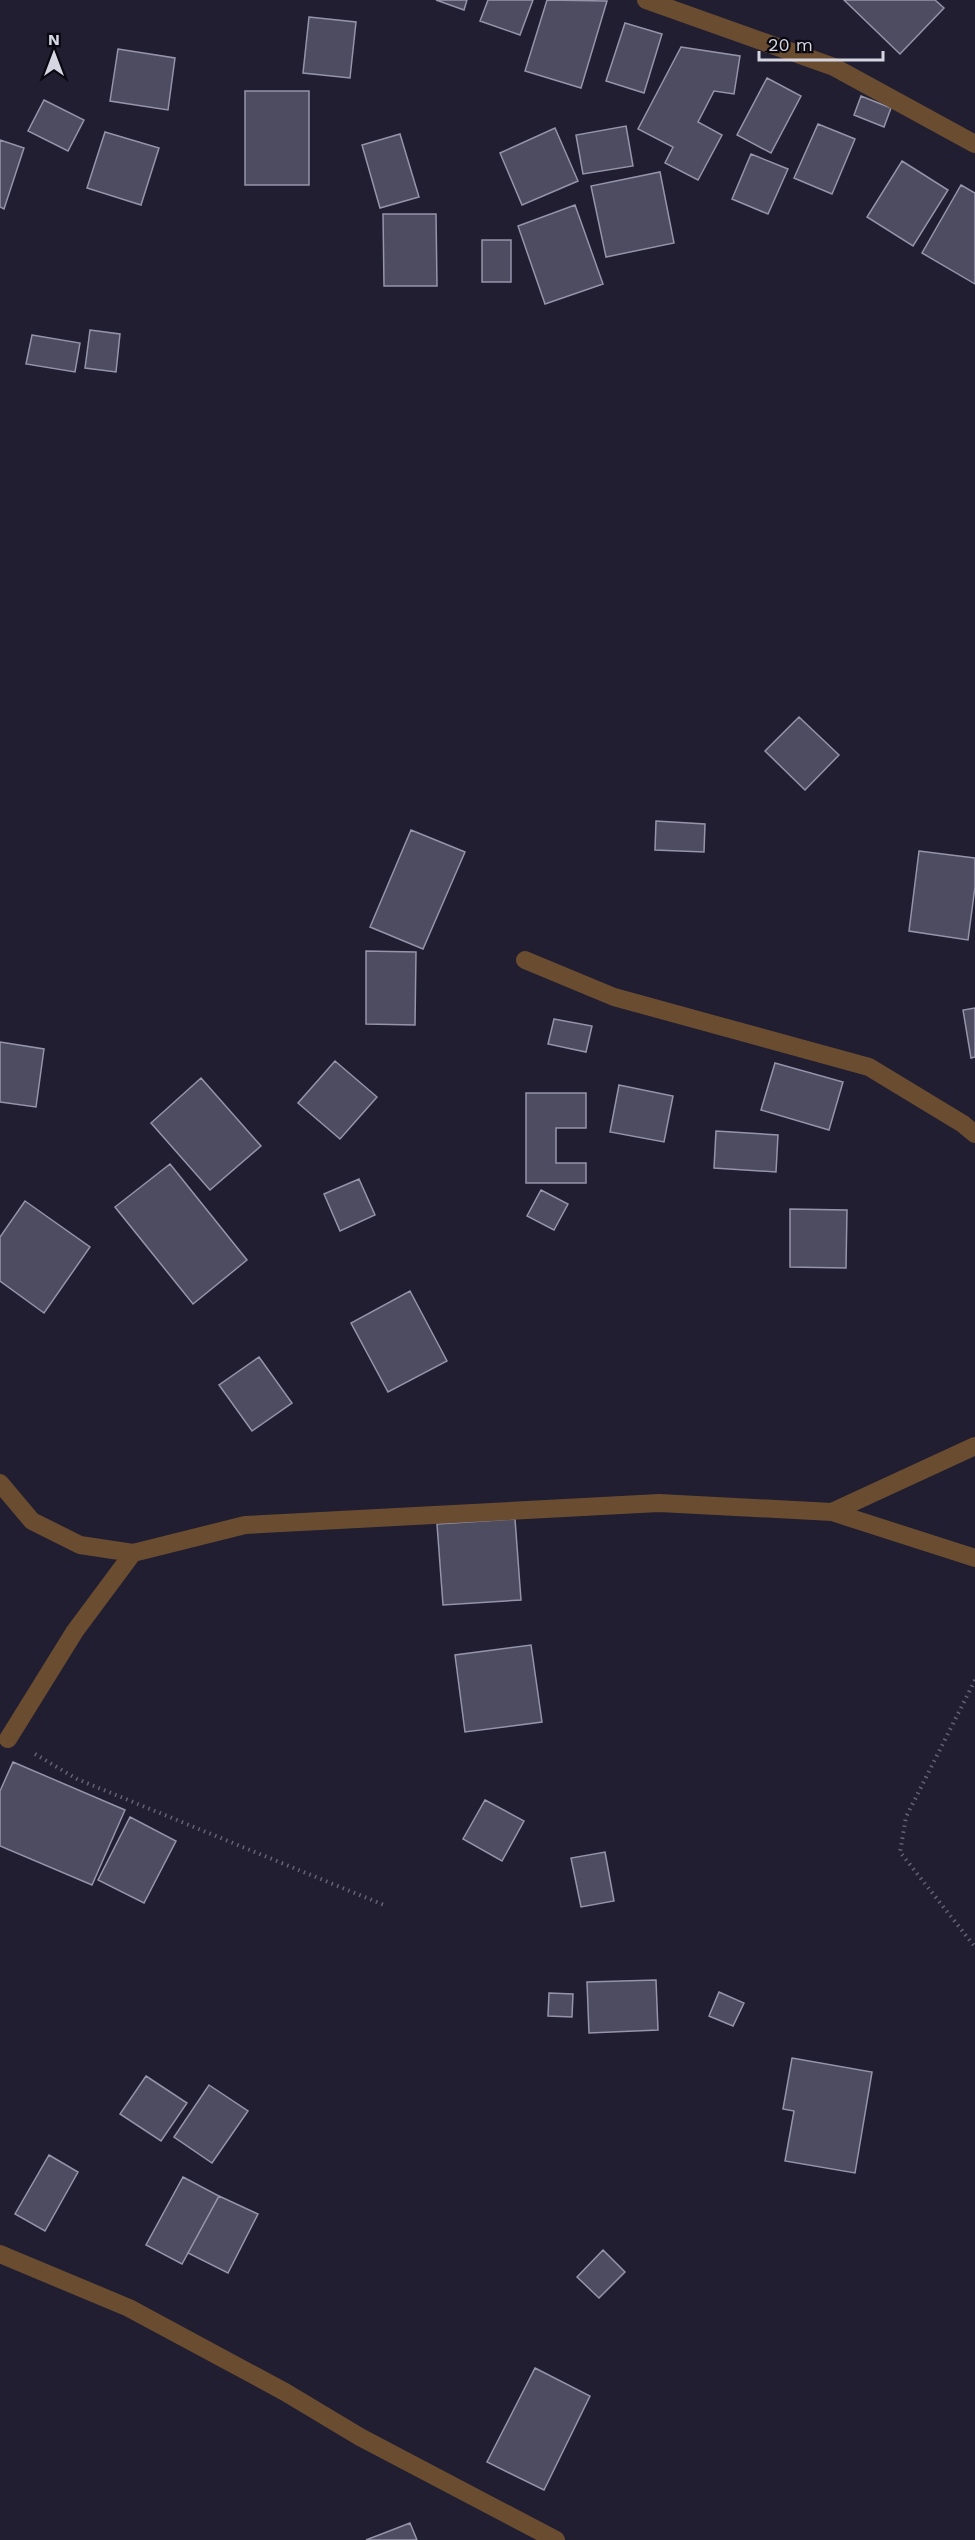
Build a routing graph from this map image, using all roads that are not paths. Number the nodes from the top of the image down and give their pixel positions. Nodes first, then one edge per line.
1 (646, 0) edge
2 (975, 144) edge
3 (525, 960) dead end
4 (975, 1134) edge
5 (975, 1446) edge
6 (0, 1483) edge
7 (832, 1512) junction
8 (134, 1553) junction
9 (975, 1558) edge
10 (8, 1739) road end
11 (0, 2254) edge
12 (556, 2540) edge

1 - 2 street
3 - 4 street
5 - 7 street
6 - 8 street
7 - 8 street
7 - 9 street
8 - 10 street
11 - 12 street

